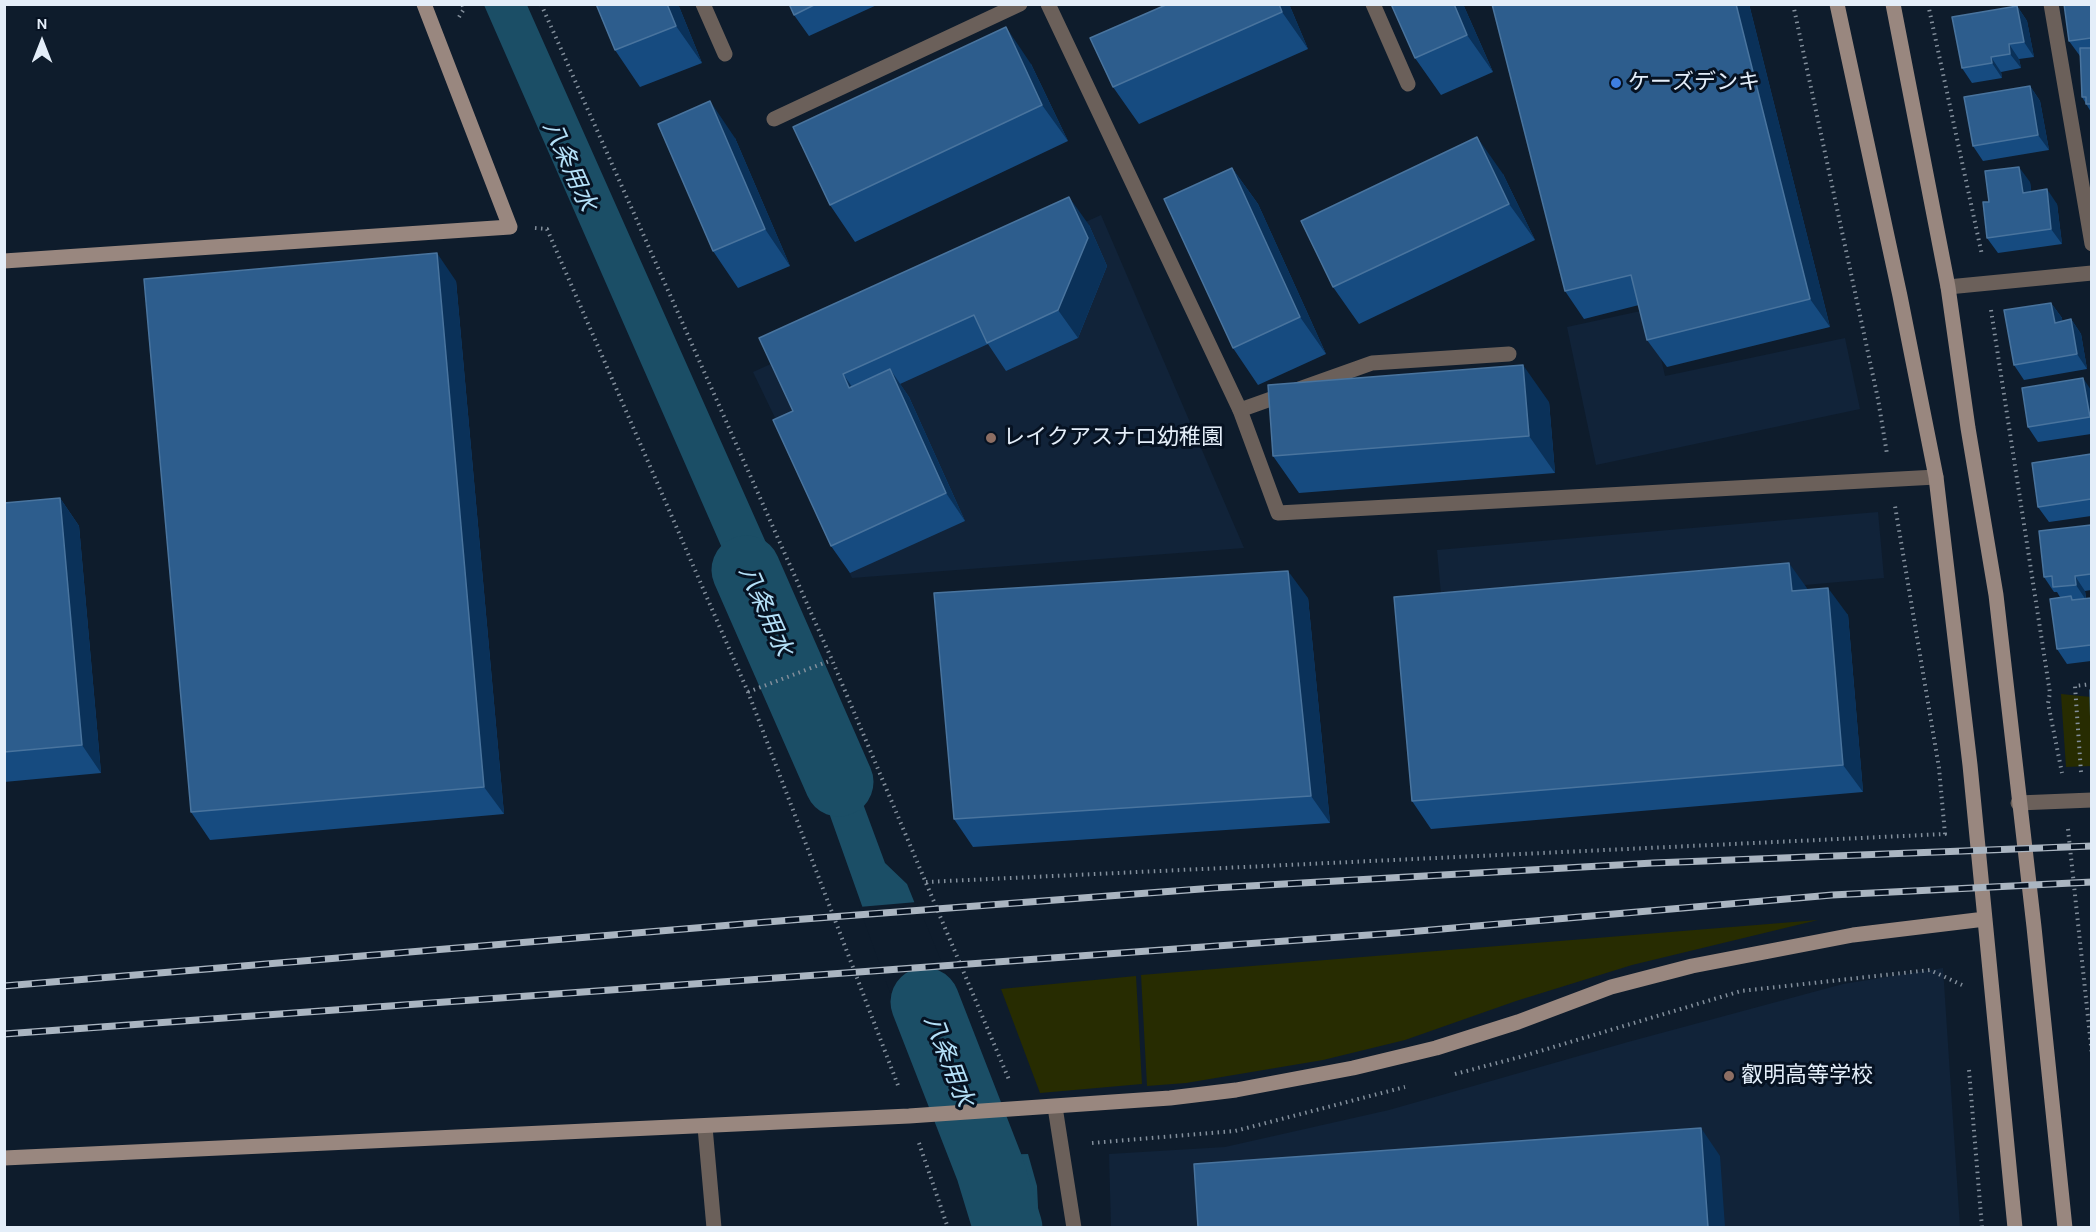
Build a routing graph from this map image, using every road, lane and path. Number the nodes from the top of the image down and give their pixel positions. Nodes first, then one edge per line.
1 (423, 4) edge
2 (541, 4) edge
3 (703, 4) edge
4 (1020, 4) edge
5 (1374, 4) edge
6 (1793, 4) edge
7 (1836, 4) edge
8 (1893, 4) edge
9 (1928, 4) edge
10 (2051, 4) edge
11 (1052, 6) edge
12 (725, 54) dead end
13 (1408, 84) edge
14 (774, 119) dead end
15 (2091, 153) edge
16 (2076, 155) junction
17 (510, 227) junction
18 (2091, 244) edge
19 (4, 261) edge
20 (2091, 273) edge
21 (1986, 284) junction
22 (1948, 287) junction
23 (1509, 354) dead end
24 (1240, 410) junction
25 (1936, 477) junction
26 (1891, 479) junction
27 (832, 660) junction
28 (2091, 684) edge
29 (748, 692) junction
30 (2081, 773) dead end
31 (2091, 800) edge
32 (2065, 801) junction
33 (2018, 803) junction
34 (926, 882) junction
35 (1985, 919) junction
36 (1963, 995) dead end
37 (2091, 1055) edge
38 (1968, 1064) dead end
39 (1452, 1075) dead end
40 (1406, 1087) dead end
41 (1055, 1107) junction
42 (1015, 1109) junction
43 (909, 1116) junction
44 (705, 1127) junction
45 (1092, 1143) dead end
46 (4, 1158) edge
47 (714, 1227) edge
48 (948, 1227) edge
49 (1074, 1227) edge
50 (1982, 1227) edge
51 (2015, 1227) edge
52 (2065, 1227) edge

1 - 17 street
2 - 27 path
3 - 12 street
4 - 14 street
5 - 13 street
6 - 26 path
7 - 25 street
8 - 22 street
9 - 21 path
10 - 16 street
11 - 24 street
15 - 16 street
16 - 18 street
17 - 19 street
17 - 29 path
20 - 21 street
21 - 22 street
21 - 32 path
22 - 33 street
23 - 24 street
24 - 26 street
25 - 26 street
25 - 35 street
26 - 34 path
27 - 29 path
27 - 34 path
28 - 30 path
29 - 43 path
31 - 32 street
32 - 33 street
32 - 37 path
33 - 52 street
34 - 42 path
35 - 41 street
35 - 51 street
36 - 39 path
38 - 50 path
40 - 45 path
41 - 42 street
41 - 49 street
42 - 43 street
43 - 44 street
43 - 48 path
44 - 46 street
44 - 47 street

